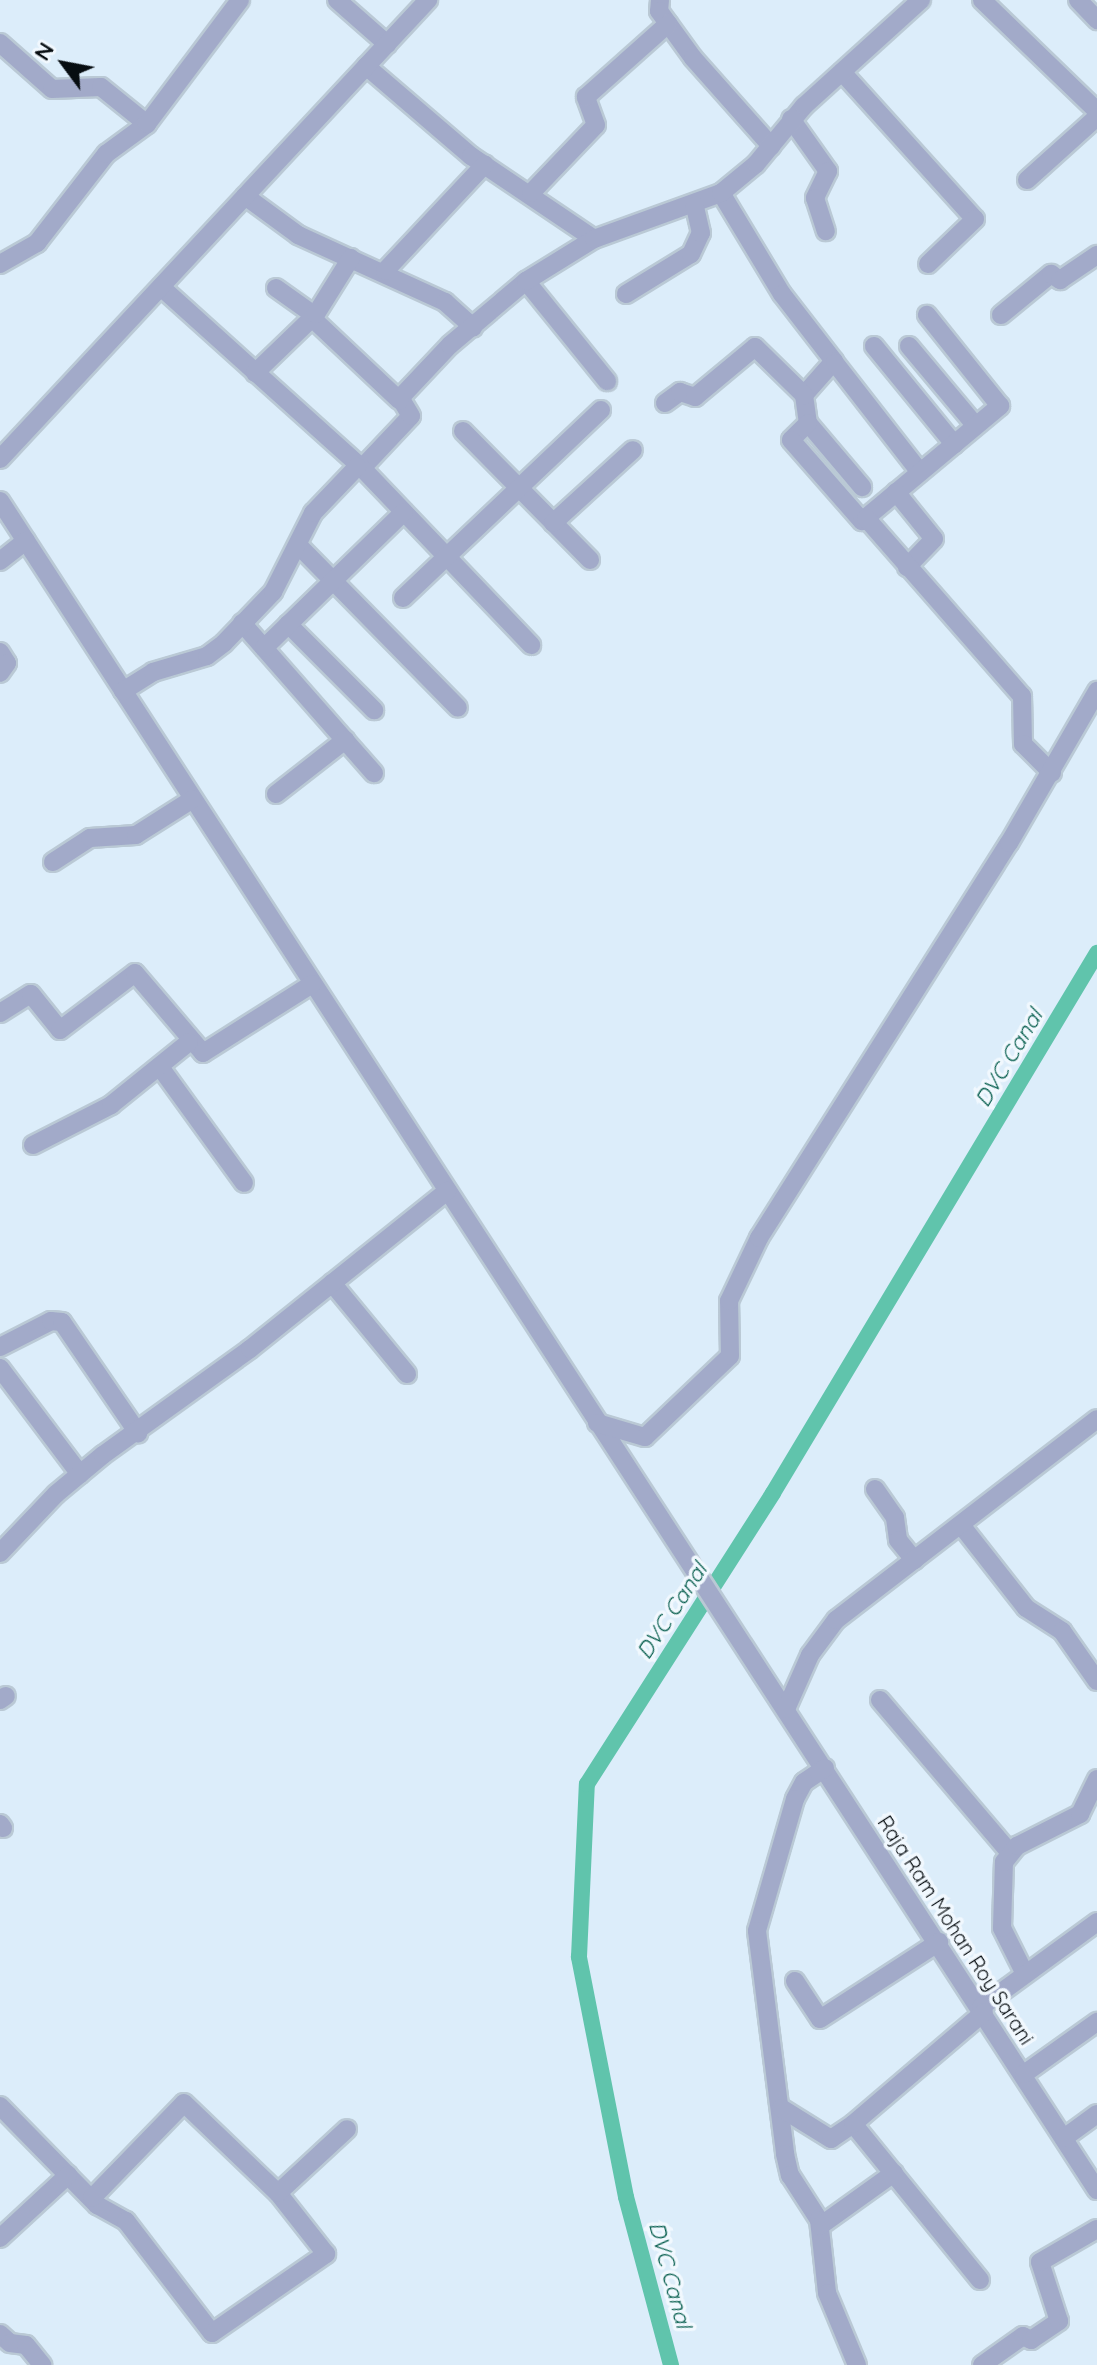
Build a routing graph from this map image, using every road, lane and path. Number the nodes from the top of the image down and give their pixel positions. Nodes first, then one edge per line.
1 (240, 0) edge
2 (337, 0) edge
3 (428, 0) edge
4 (660, 0) edge
5 (921, 0) edge
6 (982, 0) edge
7 (1078, 0) edge
8 (1097, 20) edge
9 (668, 24) junction
10 (0, 43) edge
11 (387, 44) junction
12 (366, 66) junction
13 (842, 72) junction
14 (1097, 114) edge
15 (791, 119) junction
16 (147, 124) junction
17 (771, 146) junction
18 (485, 164) junction
19 (1027, 180) dead end
20 (531, 193) junction
21 (721, 193) junction
22 (245, 196) junction
23 (695, 206) junction
24 (826, 231) dead end
25 (594, 239) junction
26 (1097, 255) edge
27 (351, 258) junction
28 (0, 264) edge
29 (928, 264) dead end
30 (385, 271) junction
31 (526, 281) junction
32 (161, 287) junction
33 (276, 288) dead end
34 (626, 294) dead end
35 (927, 315) dead end
36 (1001, 315) dead end
37 (313, 317) junction
38 (473, 327) junction
39 (874, 346) dead end
40 (909, 346) dead end
41 (835, 363) junction
42 (255, 373) junction
43 (607, 381) dead end
44 (804, 395) junction
45 (399, 400) junction
46 (665, 403) dead end
47 (601, 410) dead end
48 (808, 423) junction
49 (975, 425) junction
50 (463, 431) dead end
51 (954, 444) junction
52 (633, 450) dead end
53 (0, 459) edge
54 (360, 468) junction
55 (920, 472) junction
56 (862, 487) dead end
57 (521, 490) junction
58 (896, 492) junction
59 (0, 501) edge
60 (404, 512) junction
61 (866, 518) junction
62 (553, 523) junction
63 (26, 541) junction
64 (298, 545) junction
65 (448, 557) junction
66 (590, 560) dead end
67 (0, 561) edge
68 (907, 567) junction
69 (334, 579) junction
70 (403, 598) dead end
71 (242, 623) junction
72 (288, 624) junction
73 (531, 645) dead end
74 (264, 648) junction
75 (0, 652) edge
76 (0, 673) edge
77 (123, 691) junction
78 (1097, 691) edge
79 (458, 708) dead end
80 (374, 710) dead end
81 (345, 740) junction
82 (374, 773) dead end
83 (1052, 773) junction
84 (276, 794) dead end
85 (193, 799) junction
86 (53, 862) dead end
87 (312, 984) junction
88 (0, 1013) edge
89 (189, 1042) junction
90 (160, 1067) junction
91 (33, 1145) dead end
92 (244, 1183) dead end
93 (447, 1191) junction
94 (332, 1283) junction
95 (0, 1347) edge
96 (0, 1368) edge
97 (407, 1374) dead end
98 (1097, 1419) edge
99 (597, 1423) junction
100 (138, 1433) junction
101 (80, 1474) junction
102 (875, 1489) dead end
103 (961, 1525) junction
104 (3, 1541) edge
105 (914, 1560) junction
106 (1095, 1674) edge
107 (880, 1700) dead end
108 (781, 1702) junction
109 (825, 1768) junction
110 (1097, 1779) edge
111 (1010, 1853) junction
112 (1097, 1922) edge
113 (939, 1942) junction
114 (1025, 1974) junction
115 (795, 1981) dead end
116 (983, 2009) junction
117 (1097, 2022) edge
118 (1024, 2074) junction
119 (0, 2106) edge
120 (781, 2108) junction
121 (1097, 2114) edge
122 (853, 2124) junction
123 (347, 2129) dead end
124 (1064, 2138) junction
125 (894, 2173) junction
126 (68, 2175) junction
127 (1097, 2190) edge
128 (278, 2193) junction
129 (92, 2198) junction
130 (820, 2226) junction
131 (1097, 2229) edge
132 (0, 2238) edge
133 (980, 2280) dead end
134 (0, 2334) edge
135 (42, 2365) edge
136 (857, 2365) edge
137 (982, 2365) edge

1 - 16 street
2 - 11 street
3 - 11 street
4 - 9 street
5 - 13 street
6 - 14 street
7 - 8 street
9 - 17 street
9 - 20 street
10 - 16 street
11 - 12 street
12 - 18 street
12 - 22 street
13 - 15 street
13 - 29 street
14 - 19 street
15 - 17 street
15 - 24 street
16 - 28 street
17 - 21 street
18 - 20 street
18 - 30 street
20 - 25 street
21 - 23 street
21 - 41 street
22 - 27 street
22 - 32 street
23 - 25 street
23 - 34 street
25 - 31 street
26 - 36 street
27 - 30 street
27 - 37 street
30 - 38 street
31 - 38 street
31 - 43 street
32 - 42 street
32 - 53 street
33 - 37 street
35 - 49 street
37 - 42 street
37 - 45 street
38 - 45 street
39 - 51 street
40 - 49 street
41 - 44 street
41 - 55 street
42 - 54 street
44 - 46 street
44 - 48 street
45 - 54 street
47 - 57 street
48 - 56 street
48 - 61 street
49 - 51 street
50 - 57 street
51 - 55 street
52 - 62 street
54 - 60 street
54 - 64 street
55 - 58 street
57 - 62 street
57 - 65 street
58 - 61 street
58 - 68 street
59 - 63 street, Raja Ram Mohan Roy Sarani
60 - 65 street
60 - 69 street
61 - 68 street
62 - 66 street
63 - 67 street
63 - 77 street, Raja Ram Mohan Roy Sarani
64 - 69 street
64 - 71 street
65 - 70 street
65 - 73 street
68 - 83 street
69 - 72 street
69 - 79 street
71 - 74 street
71 - 77 street
72 - 74 street
72 - 80 street
74 - 81 street
75 - 76 street
77 - 85 street, Raja Ram Mohan Roy Sarani
78 - 83 street
81 - 82 street
81 - 84 street
83 - 99 street
85 - 86 street
85 - 87 street, Raja Ram Mohan Roy Sarani
87 - 89 street
87 - 93 street, Raja Ram Mohan Roy Sarani
88 - 89 street
89 - 90 street
90 - 91 street
90 - 92 street
93 - 94 street
93 - 99 street, Raja Ram Mohan Roy Sarani
94 - 97 street
94 - 100 street
95 - 100 street
96 - 101 street
98 - 103 street
99 - 108 street, Raja Ram Mohan Roy Sarani
100 - 101 street
101 - 104 street
102 - 105 street
103 - 105 street
103 - 106 street
105 - 108 street
107 - 111 street
108 - 109 street, Raja Ram Mohan Roy Sarani
109 - 113 street, Raja Ram Mohan Roy Sarani
109 - 120 street
110 - 111 street
111 - 114 street
112 - 114 street
113 - 115 street
113 - 116 street, Raja Ram Mohan Roy Sarani
114 - 116 street
116 - 118 street, Raja Ram Mohan Roy Sarani
116 - 122 street
117 - 118 street
118 - 124 street, Raja Ram Mohan Roy Sarani
119 - 126 street
120 - 122 street
120 - 130 street
121 - 124 street
122 - 125 street
123 - 128 street
124 - 127 street, Raja Ram Mohan Roy Sarani
125 - 130 street
125 - 133 street
126 - 129 street
126 - 132 street
128 - 129 street
128 - 129 street
130 - 136 street
131 - 137 street
134 - 135 street

